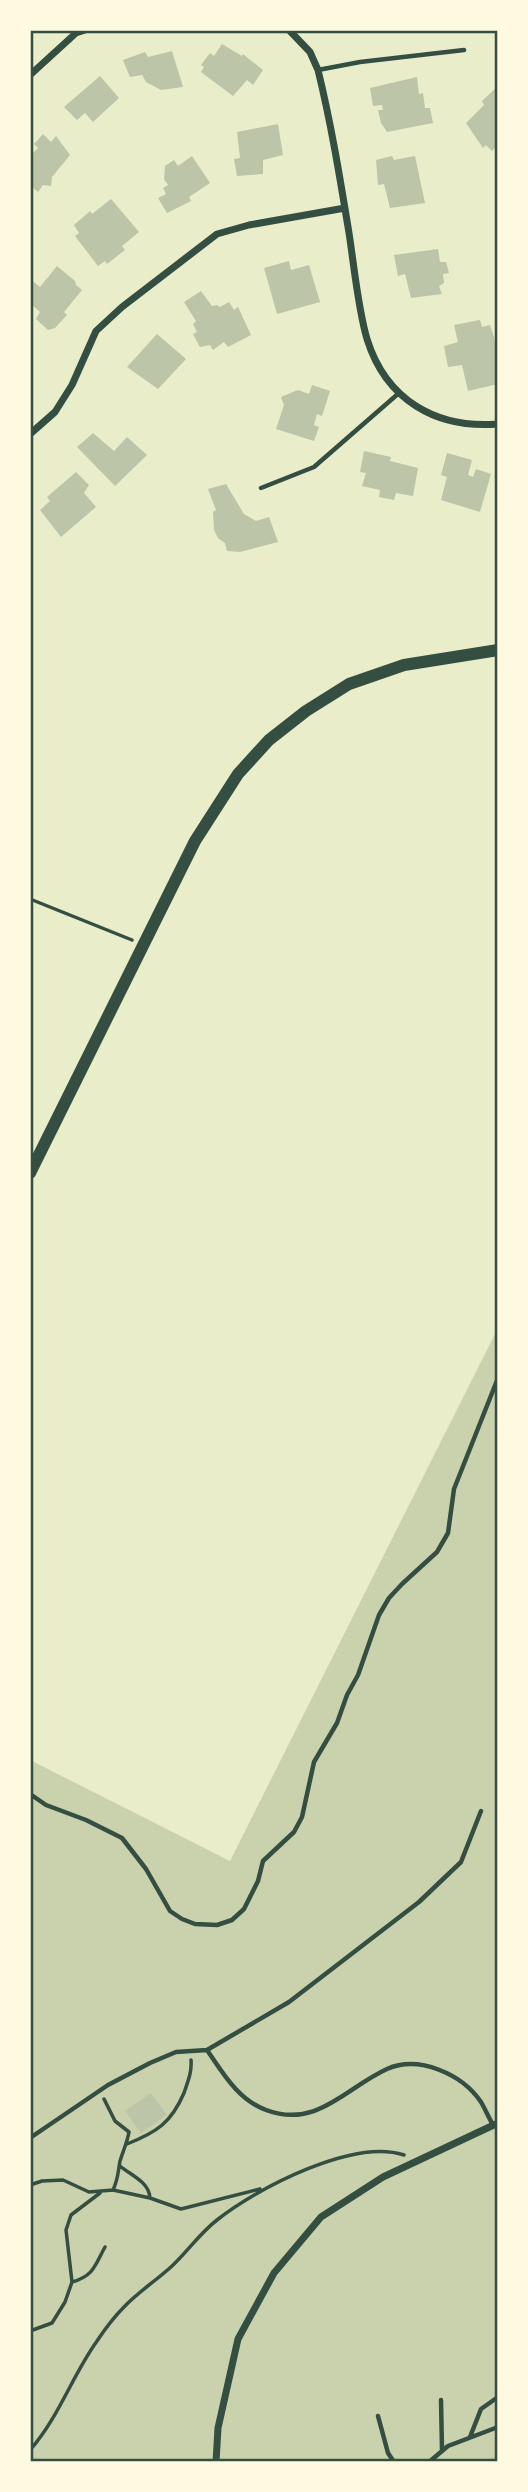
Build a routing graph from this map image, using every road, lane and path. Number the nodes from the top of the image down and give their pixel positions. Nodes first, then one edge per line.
1 (85, 30) edge
2 (289, 30) edge
3 (464, 50) dead end
4 (318, 70) junction
5 (30, 75) edge
6 (345, 208) junction
7 (399, 393) junction
8 (498, 424) edge
9 (30, 434) edge
10 (261, 488) dead end
11 (498, 650) edge
12 (30, 899) edge
13 (144, 944) junction
14 (30, 1173) edge
15 (498, 1378) edge
16 (30, 1794) edge
17 (481, 1811) dead end
18 (207, 2050) junction
19 (190, 2051) junction
20 (99, 2091) junction
21 (496, 2124) edge
22 (30, 2138) edge
23 (127, 2144) junction
24 (419, 2160) junction
25 (119, 2165) junction
26 (30, 2185) edge
27 (266, 2188) junction
28 (113, 2190) junction
29 (102, 2191) junction
30 (150, 2198) junction
31 (105, 2247) dead end
32 (72, 2282) junction
33 (30, 2331) edge
34 (498, 2397) edge
35 (441, 2400) dead end
36 (379, 2416) dead end
37 (498, 2427) edge
38 (470, 2438) junction
39 (30, 2450) edge
40 (442, 2451) junction
41 (216, 2462) edge
42 (394, 2462) edge
43 (429, 2462) edge

1 - 5 street
2 - 4 street
3 - 4 lane
4 - 6 street
6 - 7 street
6 - 9 street
7 - 8 street
7 - 10 lane
11 - 13 street
12 - 13 path
13 - 14 street
15 - 16 lane
17 - 18 lane
18 - 19 lane
18 - 21 lane
19 - 20 lane
19 - 23 path
20 - 22 lane
20 - 23 path
21 - 24 street
23 - 25 path
24 - 27 path
24 - 41 street
25 - 28 path
25 - 30 path
26 - 29 path
27 - 30 path
27 - 39 path
28 - 29 path
28 - 30 path
29 - 32 path
31 - 32 path
32 - 33 path
34 - 38 lane
35 - 40 lane
36 - 42 lane
37 - 38 lane
38 - 40 lane
40 - 43 lane

